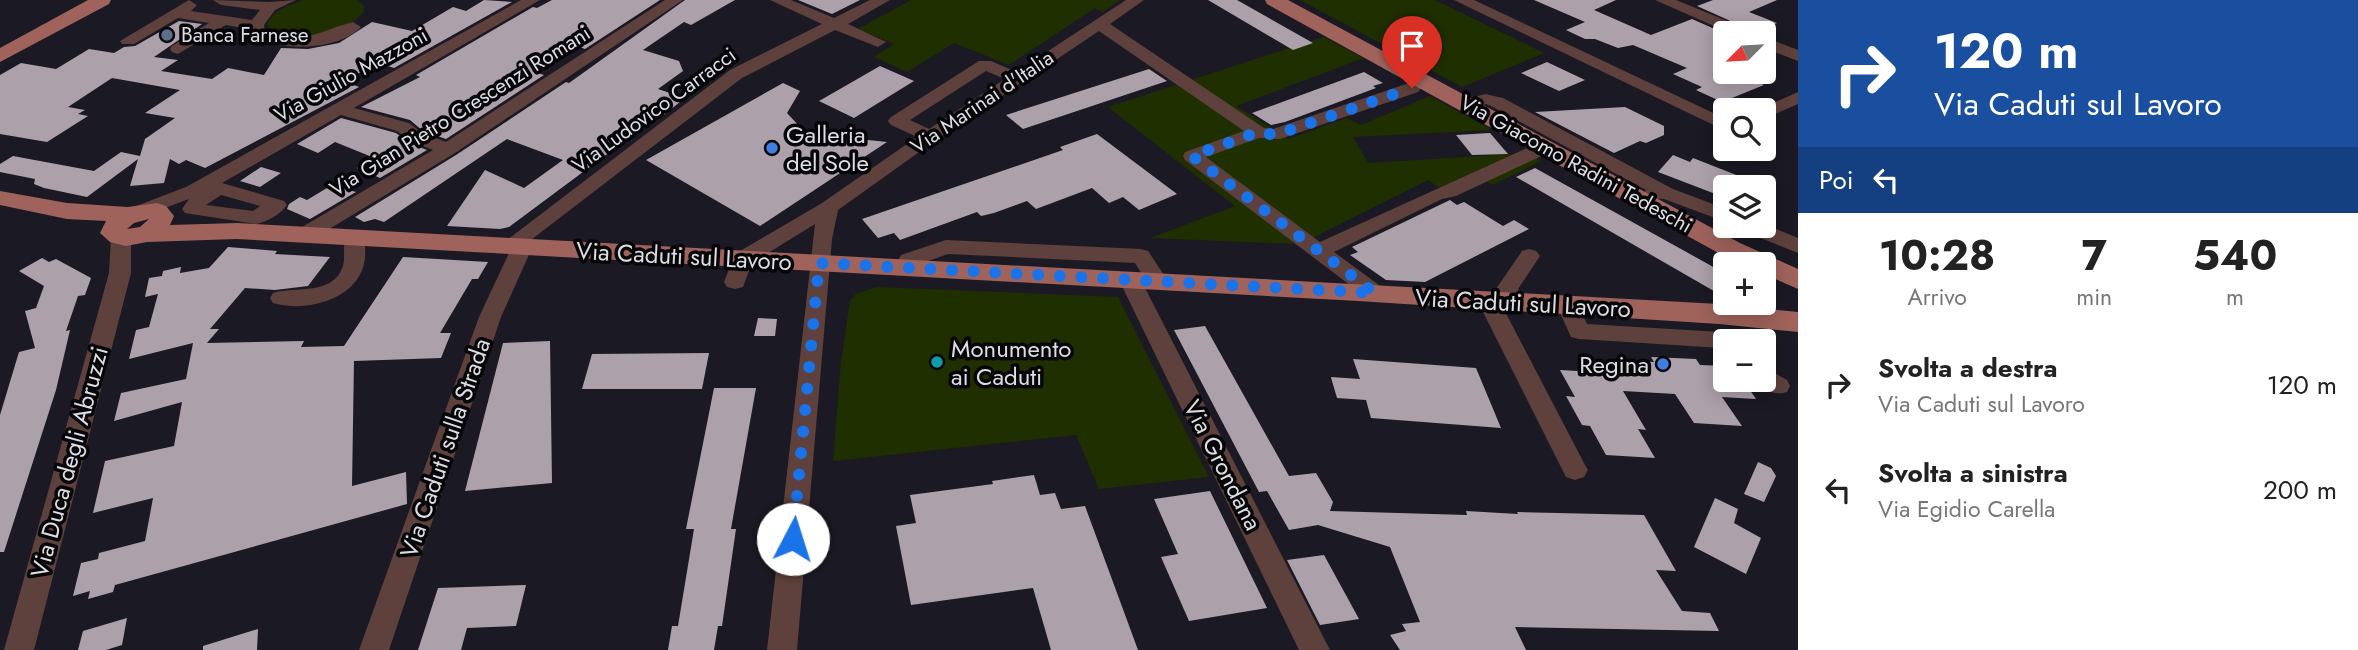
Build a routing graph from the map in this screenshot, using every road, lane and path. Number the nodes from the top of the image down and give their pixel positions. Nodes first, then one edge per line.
1 (102, 0) edge
2 (197, 0) edge
3 (221, 0) edge
4 (288, 0) edge
5 (532, 0) edge
6 (675, 0) edge
7 (778, 0) edge
8 (883, 0) edge
9 (1136, 0) edge
10 (1274, 0) edge
11 (1462, 0) edge
12 (1663, 0) edge
13 (270, 7) junction
14 (176, 13) junction
15 (225, 19) junction
16 (1714, 21) edge
17 (834, 24) junction
18 (1100, 24) junction
19 (256, 25) junction
20 (353, 27) dead end
21 (128, 41) dead end
22 (878, 42) dead end
23 (1776, 47) edge
24 (178, 48) dead end
25 (0, 56) edge
26 (1798, 56) edge
27 (1017, 78) junction
28 (1412, 88) dead end
29 (1798, 97) edge
30 (1467, 105) junction
31 (1776, 108) edge
32 (338, 109) junction
33 (1713, 120) edge
34 (1258, 132) junction
35 (374, 136) dead end
36 (930, 136) junction
37 (416, 137) junction
38 (1545, 147) junction
39 (447, 149) junction
40 (1666, 193) junction
41 (0, 198) edge
42 (1642, 200) junction
43 (829, 207) junction
44 (1713, 211) edge
45 (139, 223) junction
46 (304, 235) junction
47 (1776, 237) edge
48 (355, 238) junction
49 (1798, 246) edge
50 (515, 247) junction
51 (1318, 251) junction
52 (1732, 252) edge
53 (1529, 256) dead end
54 (819, 263) junction
55 (905, 267) junction
56 (738, 270) junction
57 (1776, 278) edge
58 (1130, 280) junction
59 (1157, 281) junction
60 (1776, 284) edge
61 (1375, 293) junction
62 (281, 298) dead end
63 (1796, 300) edge
64 (1501, 302) junction
65 (1717, 328) edge
66 (1575, 470) dead end
67 (19, 650) edge
68 (374, 650) edge
69 (782, 650) edge
70 (1315, 650) edge

1 - 25 main road
2 - 14 street
3 - 13 street
4 - 13 street
5 - 32 street, Via Giulio Mazzoni
6 - 39 street, Via Gian Pietro Crescenzi Romani
7 - 17 street
8 - 17 street, Via Ludovico Carracci
9 - 18 street, Via Marinai d'Italia
10 - 30 main road, Via Giacomo Radini Tedeschi
11 - 33 street
12 - 16 street
13 - 19 street
14 - 15 street
14 - 21 street
15 - 19 street
15 - 24 street
17 - 22 street
17 - 50 street, Via Ludovico Carracci
18 - 27 street, Via Marinai d'Italia
18 - 34 street
19 - 20 street
23 - 26 street
27 - 36 street, Via Marinai d'Italia
27 - 36 street
28 - 34 street
29 - 31 street
30 - 38 main road, Via Giacomo Radini Tedeschi
30 - 40 street
32 - 37 street
32 - 45 street, Via Giulio Mazzoni
34 - 51 street
35 - 37 street
36 - 43 street, Via Marinai d'Italia
37 - 39 street
38 - 42 main road, Via Giacomo Radini Tedeschi
38 - 51 street
39 - 46 street, Via Gian Pietro Crescenzi Romani
40 - 42 street
40 - 44 street
41 - 45 main road
42 - 52 main road, Via Giacomo Radini Tedeschi
43 - 54 street
43 - 56 street, Via Marinai d'Italia
45 - 46 main road, Via Caduti sul Lavoro
45 - 67 street, Via Duca degli Abruzzi
46 - 48 main road, Via Caduti sul Lavoro
47 - 49 street
48 - 50 main road, Via Caduti sul Lavoro
48 - 62 street
50 - 56 main road, Via Caduti sul Lavoro
50 - 68 street, Via Caduti sulla Strada
51 - 61 street
53 - 64 street
54 - 55 main road, Via Caduti sul Lavoro
54 - 56 main road, Via Caduti sul Lavoro
54 - 69 street
55 - 58 main road, Via Caduti sul Lavoro
55 - 59 street
57 - 63 main road, Via Giacomo Radini Tedeschi
58 - 59 main road, Via Caduti sul Lavoro
58 - 70 street, Via Grondana
59 - 61 main road, Via Caduti sul Lavoro
60 - 63 main road
61 - 64 main road, Via Caduti sul Lavoro
63 - 65 main road, Via Caduti sul Lavoro
64 - 65 main road, Via Caduti sul Lavoro
64 - 66 street

